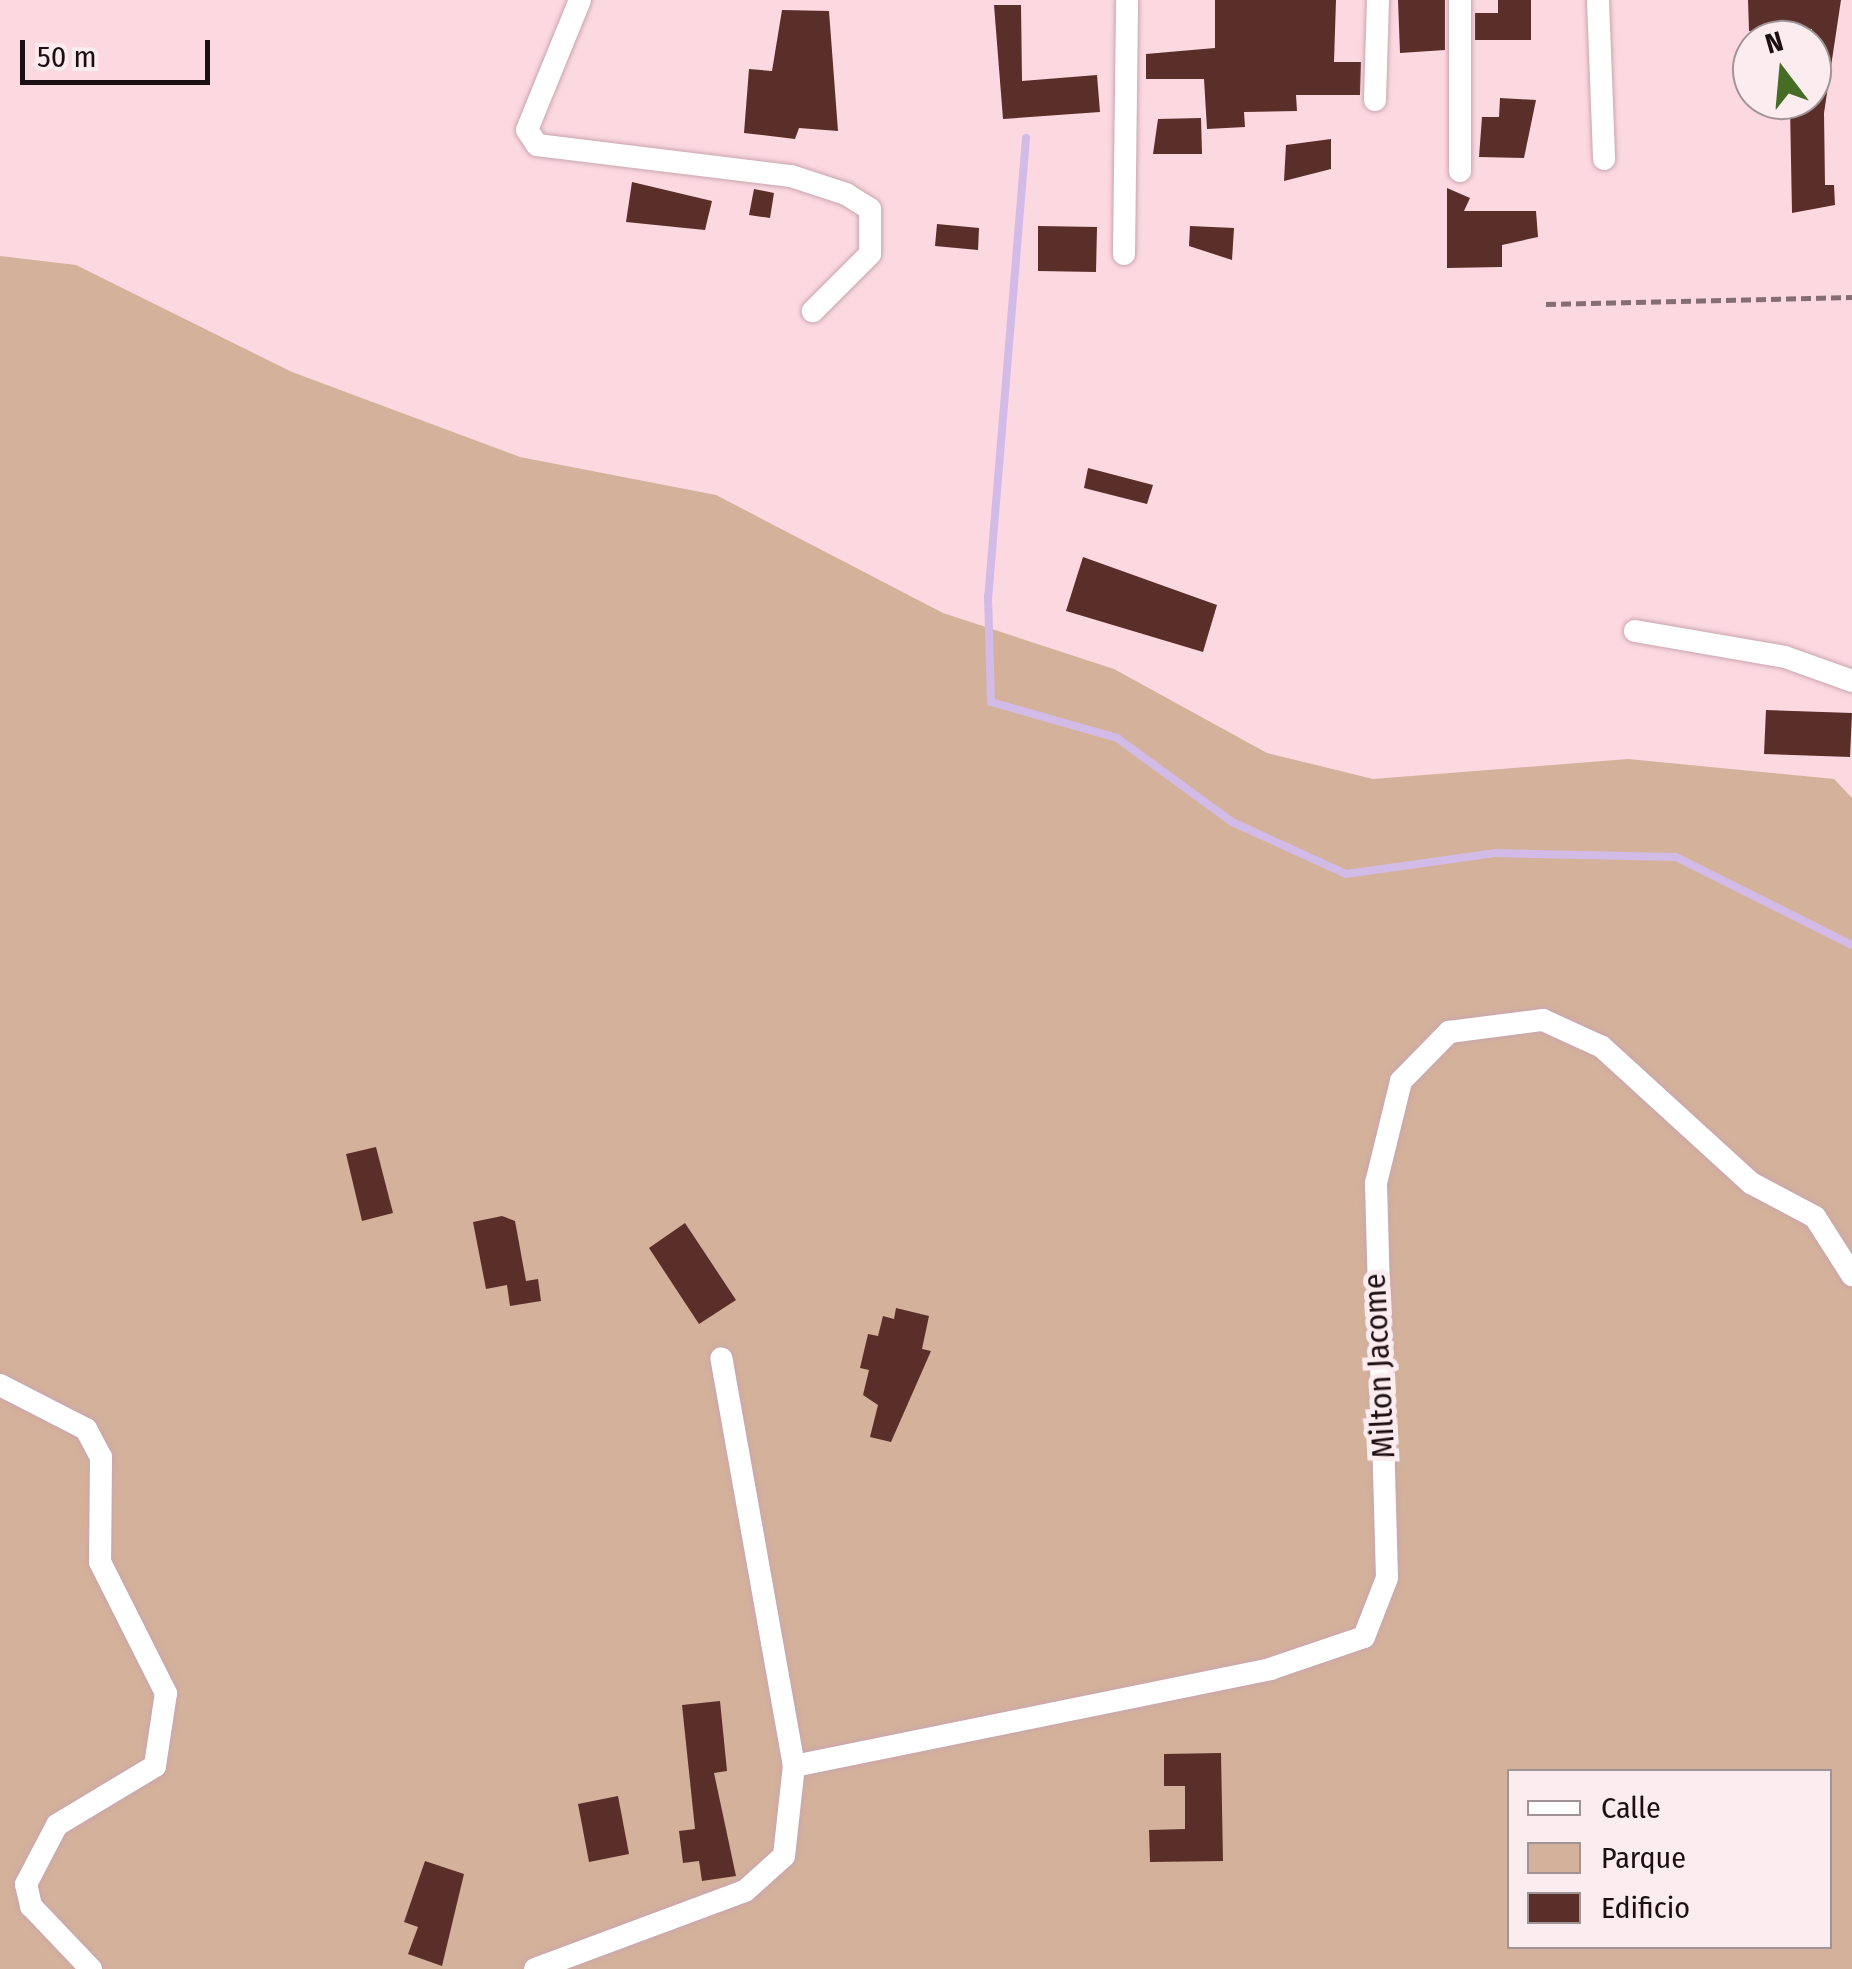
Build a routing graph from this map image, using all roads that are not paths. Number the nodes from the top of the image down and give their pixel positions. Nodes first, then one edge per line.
1 (580, 0) edge
2 (1128, 0) edge
3 (1378, 0) edge
4 (1460, 0) edge
5 (1598, 0) edge
6 (1375, 100) dead end
7 (1604, 159) dead end
8 (1460, 170) dead end
9 (1124, 254) dead end
10 (813, 311) dead end
11 (1635, 631) dead end
12 (1852, 681) edge
13 (1852, 1275) edge
14 (722, 1358) dead end
15 (0, 1385) edge
16 (794, 1766) junction
17 (90, 1969) edge
18 (535, 1969) edge

1 - 10 street
2 - 9 street
3 - 6 street
4 - 8 street
5 - 7 street
11 - 12 street
13 - 16 street, Milton Jacome
14 - 16 street
15 - 17 street
16 - 18 street

